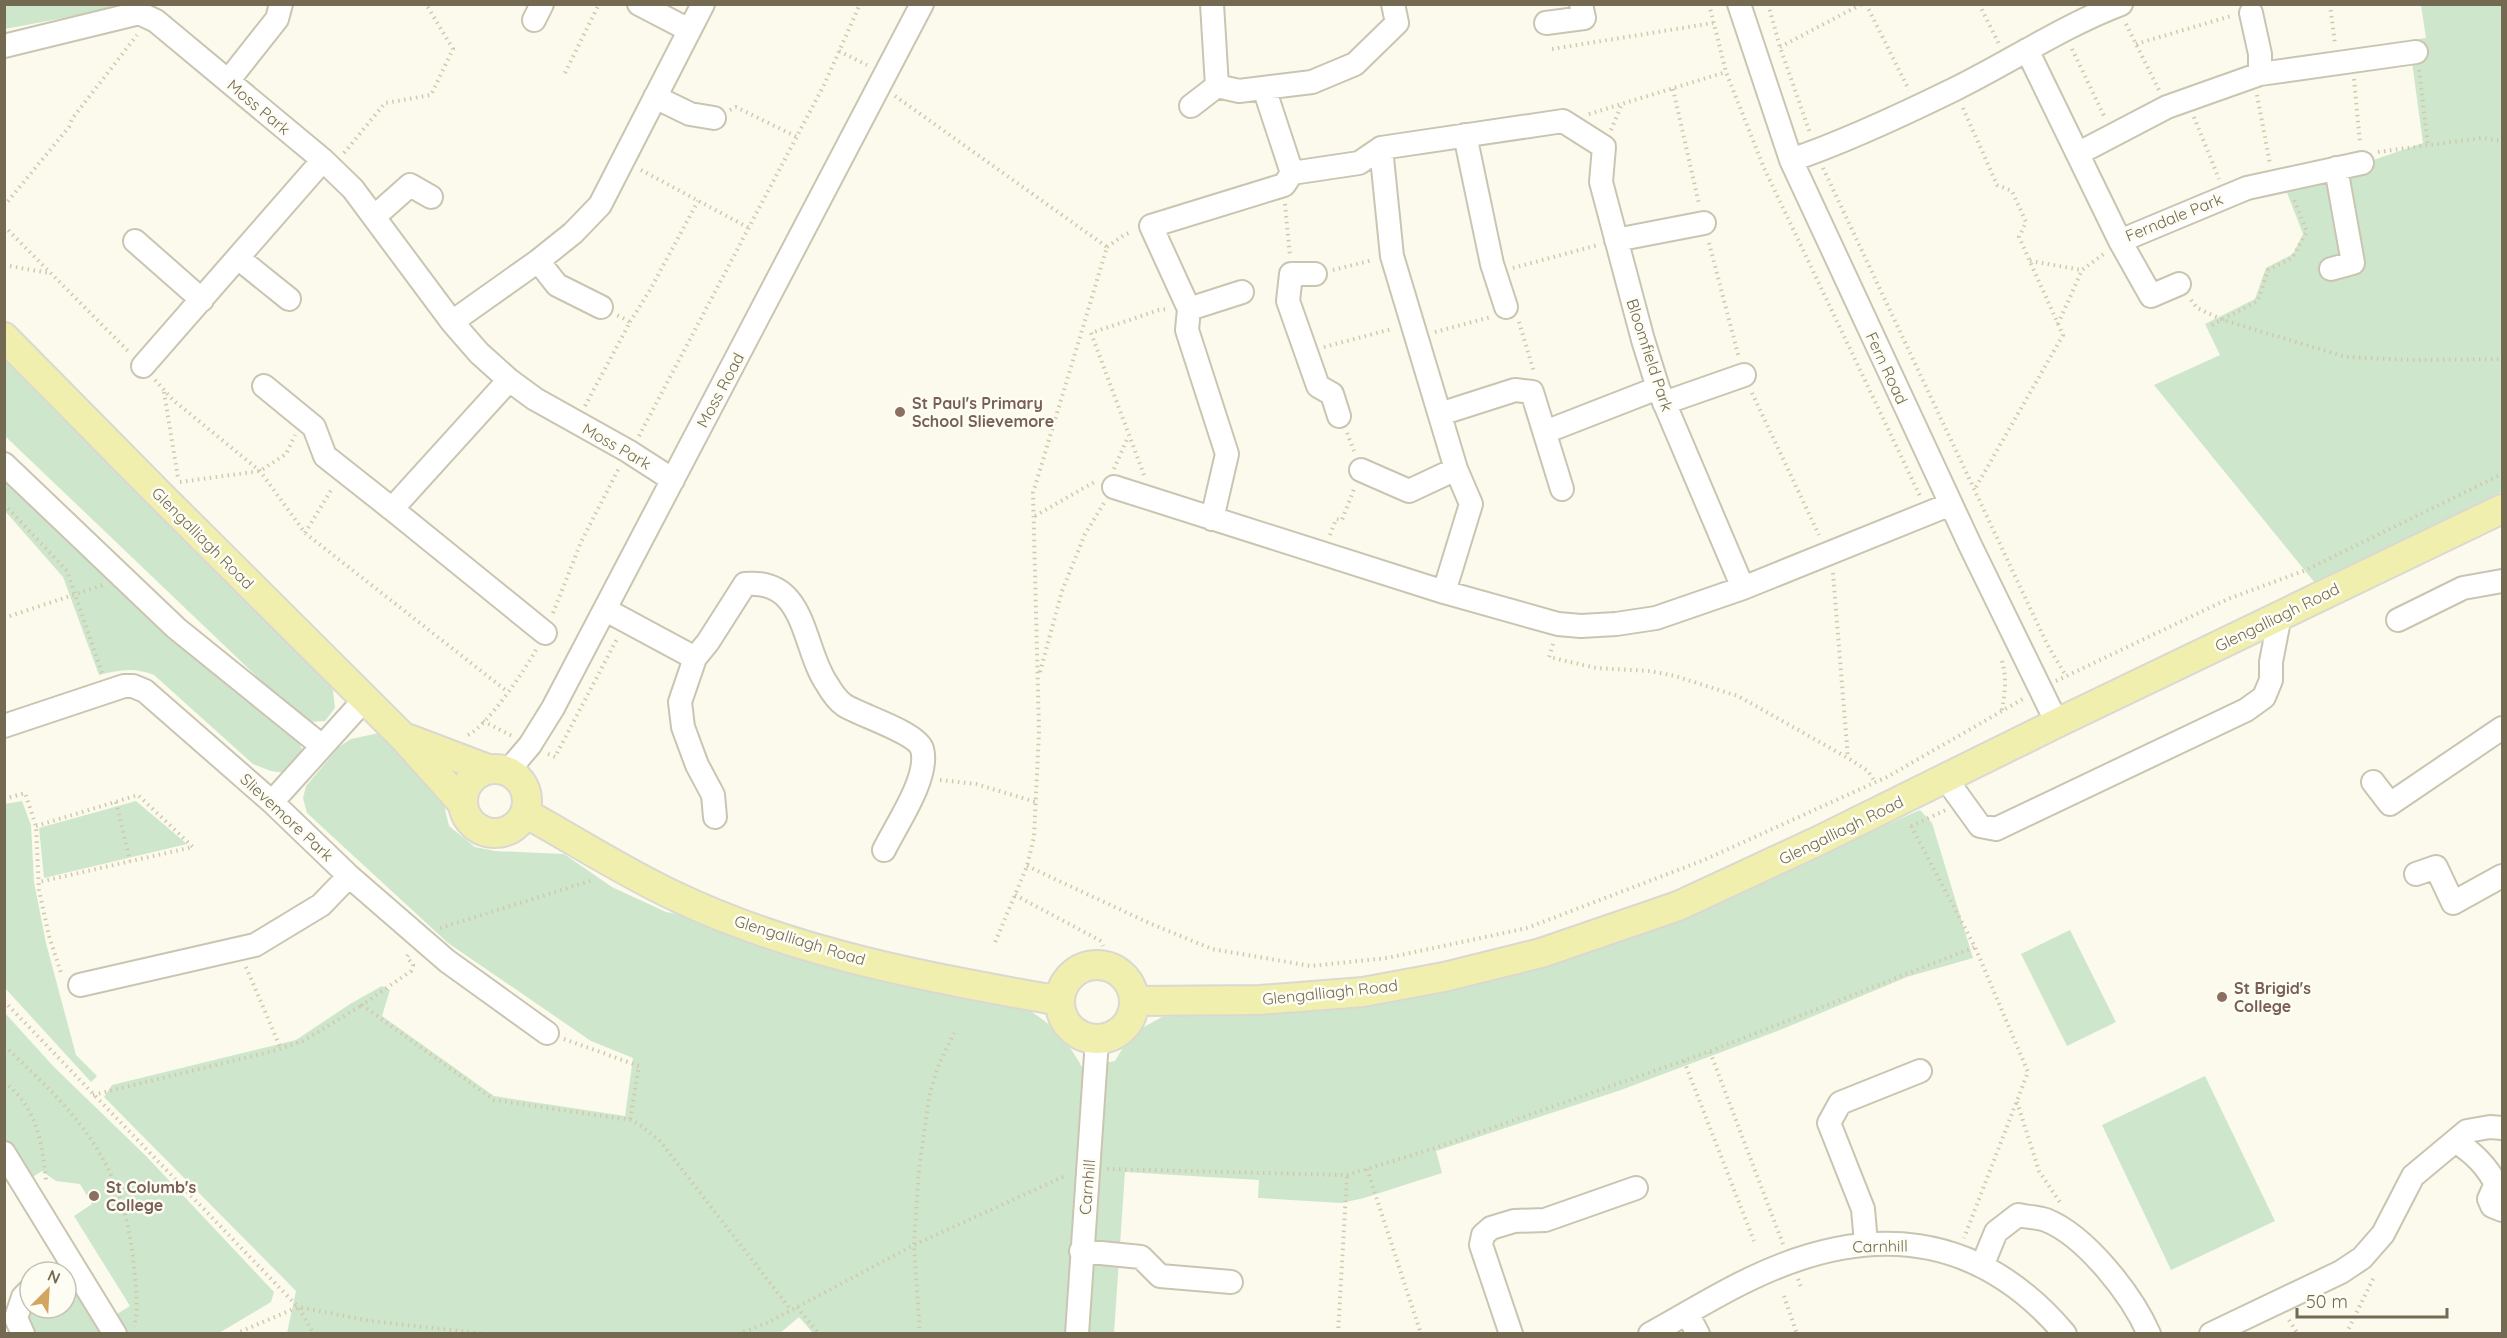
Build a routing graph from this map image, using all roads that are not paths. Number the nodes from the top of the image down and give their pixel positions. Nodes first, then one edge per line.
1 (281, 4) edge
2 (639, 4) edge
3 (703, 4) edge
4 (922, 4) edge
5 (1212, 4) edge
6 (1394, 4) edge
7 (1581, 4) edge
8 (1739, 4) edge
9 (2119, 5) edge
10 (2250, 13) road end
11 (1546, 23) dead end
12 (689, 30) junction
13 (4, 46) edge
14 (2027, 50) junction
15 (2416, 52) road end
16 (2260, 74) junction
17 (228, 81) junction
18 (1217, 86) junction
19 (1264, 88) junction
20 (655, 97) junction
21 (1191, 106) dead end
22 (714, 118) road end
23 (1465, 135) junction
24 (2079, 153) junction
25 (1382, 154) junction
26 (1791, 160) junction
27 (2362, 160) road end
28 (327, 164) junction
29 (2336, 168) junction
30 (1288, 179) junction
31 (431, 197) dead end
32 (374, 217) junction
33 (1704, 223) road end
34 (1616, 240) junction
35 (135, 241) dead end
36 (2120, 241) junction
37 (238, 258) junction
38 (538, 261) junction
39 (2331, 269) dead end
40 (1315, 274) road end
41 (2179, 284) road end
42 (1242, 292) dead end
43 (289, 299) dead end
44 (202, 300) junction
45 (600, 307) road end
46 (1506, 308) road end
47 (1189, 309) junction
48 (452, 322) junction
49 (4, 337) edge
50 (143, 366) road end
51 (1744, 375) road end
52 (509, 380) junction
53 (264, 386) dead end
54 (1661, 396) junction
55 (1440, 414) junction
56 (1339, 416) dead end
57 (1545, 432) junction
58 (4, 464) edge
59 (1361, 470) dead end
60 (1456, 470) junction
61 (673, 480) junction
62 (1113, 480) road end
63 (1562, 489) dead end
64 (1951, 504) junction
65 (392, 509) junction
66 (2502, 509) edge
67 (1212, 519) junction
68 (2502, 581) edge
69 (1743, 588) junction
70 (1444, 592) junction
71 (606, 610) junction
72 (2280, 615) junction
73 (2398, 620) dead end
74 (545, 633) road end
75 (694, 658) junction
76 (365, 699) junction
77 (2057, 723) junction
78 (4, 726) edge
79 (2502, 728) edge
80 (404, 738) junction
81 (322, 746) junction
82 (498, 770) junction
83 (1946, 779) junction
84 (2373, 782) dead end
85 (272, 802) junction
86 (463, 804) junction
87 (525, 813) junction
88 (715, 816) dead end
89 (884, 850) dead end
90 (2416, 874) dead end
91 (349, 876) junction
92 (2502, 876) edge
93 (80, 985) road end
94 (1060, 1001) junction
95 (1135, 1001) junction
96 (547, 1032) road end
97 (1097, 1040) junction
98 (1920, 1071) dead end
99 (2502, 1128) edge
100 (2455, 1141) junction
101 (4, 1153) edge
102 (2500, 1186) edge
103 (1636, 1188) dead end
104 (2502, 1210) edge
105 (1866, 1243) junction
106 (1081, 1251) junction
107 (65, 1260) edge
108 (1982, 1266) junction
109 (1231, 1282) dead end
110 (78, 1283) edge
111 (18, 1311) edge
112 (1687, 1313) junction
113 (23, 1334) edge
114 (115, 1334) edge
115 (1077, 1334) edge
116 (1511, 1334) edge
117 (1650, 1334) edge
118 (1698, 1334) edge
119 (2065, 1334) edge
120 (2149, 1334) edge
121 (2211, 1334) edge

1 - 17 street
2 - 12 street
3 - 12 street
4 - 61 street, Moss Road
5 - 18 street
6 - 19 street
7 - 11 street
8 - 26 street, Fern Road
9 - 14 street
10 - 16 street
12 - 20 street
13 - 17 street, Moss Park
14 - 24 street, Ferndale Park
14 - 26 street
15 - 16 street
16 - 24 street
17 - 28 street, Moss Park
18 - 19 street
18 - 21 street
19 - 30 street
20 - 22 street
20 - 38 street
23 - 25 street
23 - 34 street, Bloomfield Park
23 - 46 street
24 - 36 street, Ferndale Park
25 - 30 street
25 - 55 street
26 - 64 street, Fern Road
27 - 29 street, Ferndale Park
28 - 32 street, Moss Park
28 - 37 street
29 - 36 street, Ferndale Park
29 - 39 street
30 - 47 street
31 - 32 street
32 - 48 street, Moss Park
33 - 34 street
34 - 54 street, Bloomfield Park
35 - 44 street
36 - 41 street
37 - 43 street
37 - 44 street
38 - 45 street
38 - 48 street
40 - 56 street
42 - 47 street
44 - 50 street
47 - 67 street
48 - 52 street, Moss Park
49 - 76 main road, Glengalliagh Road
51 - 54 street
52 - 61 street, Moss Park
52 - 65 street
53 - 65 street
54 - 57 street
54 - 69 street, Bloomfield Park
55 - 57 street
55 - 60 street
57 - 63 street
58 - 81 street
59 - 60 street
60 - 70 street
61 - 71 street, Moss Road
62 - 67 street
64 - 69 street
64 - 77 street, Fern Road
65 - 74 street
66 - 72 main road, Glengalliagh Road
67 - 70 street
68 - 73 street
69 - 70 street
71 - 75 street
71 - 82 street, Moss Road
72 - 77 main road, Glengalliagh Road
72 - 83 street
75 - 88 street
75 - 89 street
76 - 80 main road, Glengalliagh Road
76 - 81 street
77 - 83 main road, Glengalliagh Road
78 - 85 street, Slievemore Park
79 - 84 street
80 - 82 main road, Glengalliagh Road
80 - 86 main road, Glengalliagh Road
81 - 85 street
82 - 86 main road
82 - 87 main road
83 - 95 main road, Glengalliagh Road
85 - 91 street, Slievemore Park
86 - 87 main road
87 - 94 main road, Glengalliagh Road
90 - 92 street
91 - 93 street
91 - 96 street, Slievemore Park
94 - 95 main road
94 - 97 main road
95 - 97 main road
97 - 106 street, Carnhill
98 - 105 street
99 - 100 street
100 - 102 street
100 - 121 street
101 - 107 street
102 - 104 street
103 - 116 street
105 - 108 street, Carnhill
105 - 112 street, Carnhill
106 - 109 street
106 - 115 street, Carnhill
108 - 119 street, Carnhill
108 - 120 street
110 - 114 street
111 - 113 street
112 - 117 street, Carnhill
112 - 118 street

